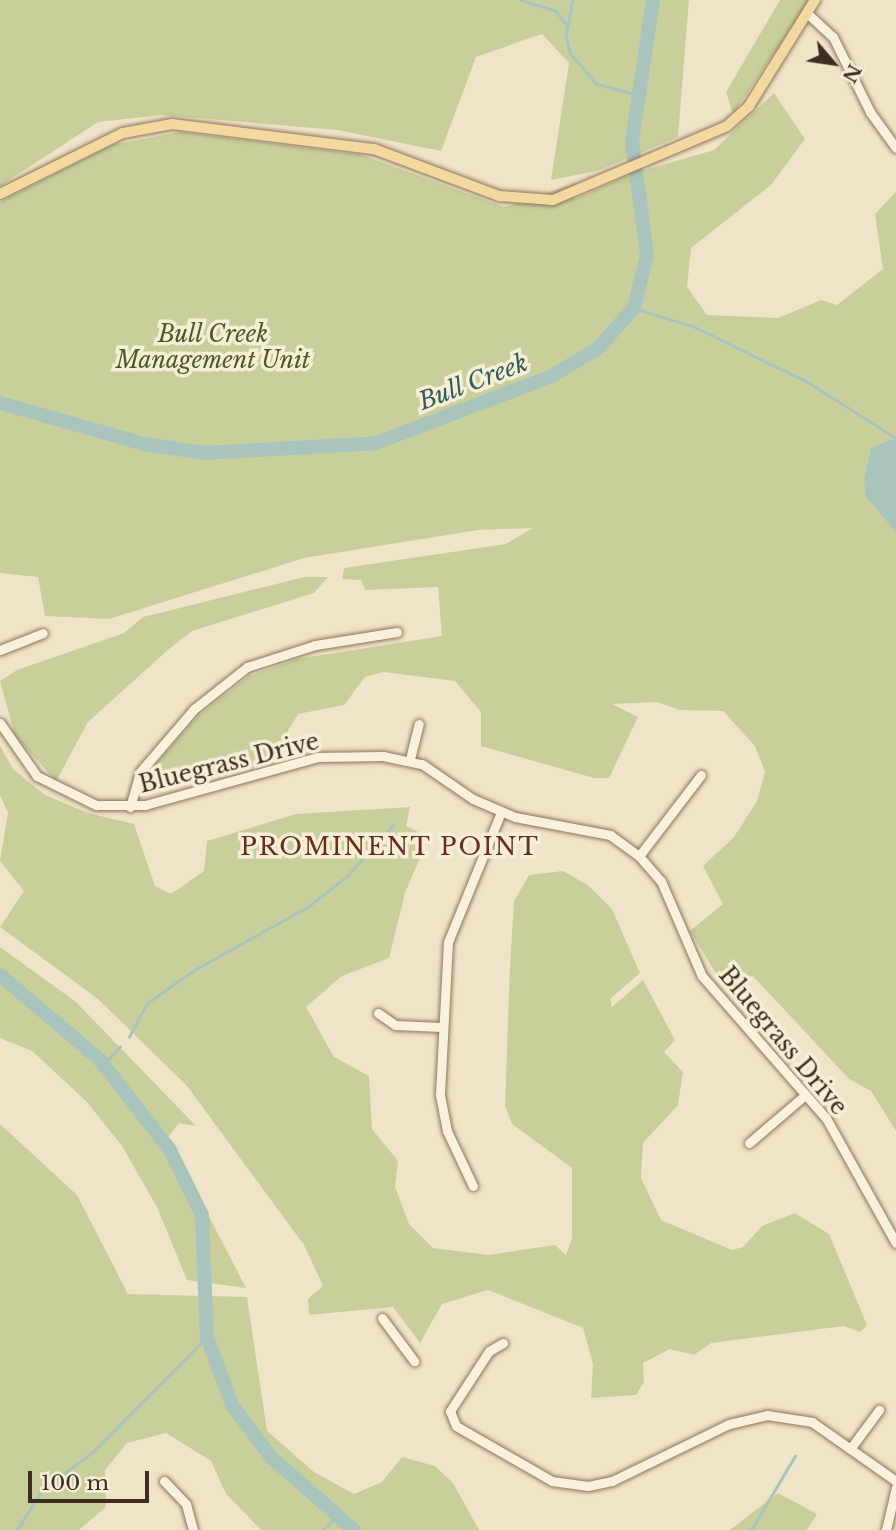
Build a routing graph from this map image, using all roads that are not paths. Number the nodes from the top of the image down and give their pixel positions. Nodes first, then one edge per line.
1 (815, 0) edge
2 (807, 13) junction
3 (896, 148) edge
4 (0, 194) edge
5 (397, 632) dead end
6 (43, 633) dead end
7 (0, 650) edge
8 (0, 723) edge
9 (419, 724) dead end
10 (410, 759) junction
11 (701, 775) dead end
12 (130, 807) junction
13 (501, 813) junction
14 (639, 856) junction
15 (378, 1013) dead end
16 (442, 1027) junction
17 (805, 1096) junction
18 (749, 1143) dead end
19 (473, 1186) dead end
20 (892, 1226) edge
21 (896, 1244) edge
22 (382, 1318) dead end
23 (503, 1343) dead end
24 (414, 1361) dead end
25 (879, 1410) dead end
26 (850, 1449) junction
27 (164, 1481) dead end
28 (896, 1481) edge
29 (896, 1487) edge
30 (193, 1530) edge
31 (886, 1530) edge

1 - 2 main road
2 - 3 street
2 - 4 main road
5 - 12 street
6 - 7 street
8 - 12 street, Bluegrass Drive
9 - 10 street
10 - 12 street, Bluegrass Drive
10 - 13 street, Bluegrass Drive
11 - 14 street
13 - 14 street, Bluegrass Drive
13 - 16 street
14 - 17 street, Bluegrass Drive
15 - 16 street
16 - 19 street
17 - 18 street
17 - 20 street, Bluegrass Drive
20 - 21 street, Bluegrass Drive
22 - 24 street
23 - 26 street
25 - 26 street
26 - 28 street
27 - 30 street
29 - 31 street

